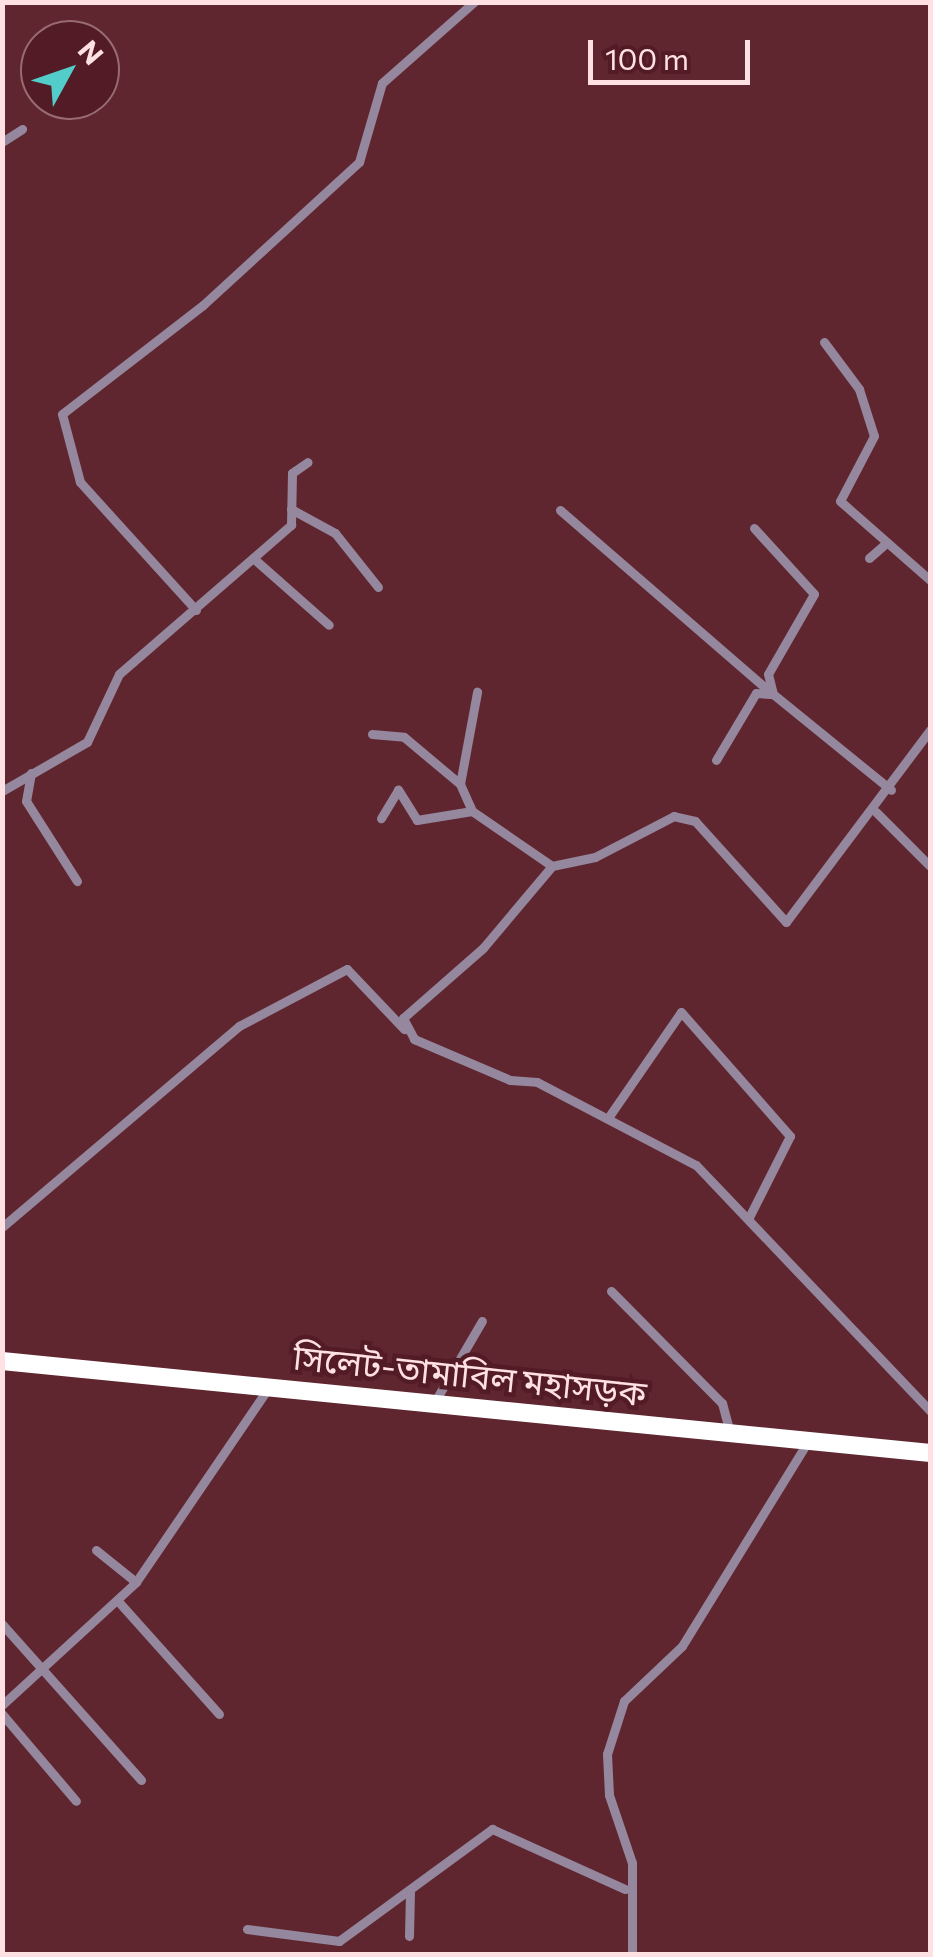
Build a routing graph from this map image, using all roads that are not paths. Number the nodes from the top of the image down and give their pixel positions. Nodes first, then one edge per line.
1 (474, 2) edge
2 (22, 129) dead end
3 (2, 142) edge
4 (824, 342) dead end
5 (308, 462) dead end
6 (291, 509) junction
7 (560, 510) dead end
8 (754, 528) dead end
9 (886, 543) junction
10 (253, 558) junction
11 (869, 558) dead end
12 (930, 580) edge
13 (378, 587) dead end
14 (196, 610) junction
15 (328, 625) dead end
16 (477, 692) dead end
17 (773, 694) junction
18 (930, 730) edge
19 (372, 734) dead end
20 (716, 760) dead end
21 (31, 774) junction
22 (460, 784) junction
23 (891, 790) junction
24 (2, 791) edge
25 (472, 811) junction
26 (876, 812) junction
27 (381, 818) dead end
28 (552, 866) junction
29 (930, 866) edge
30 (77, 881) dead end
31 (404, 1028) junction
32 (610, 1115) junction
33 (749, 1217) junction
34 (2, 1227) edge
35 (611, 1292) dead end
36 (482, 1321) dead end
37 (2, 1360) edge
38 (269, 1387) junction
39 (434, 1403) junction
40 (930, 1411) edge
41 (730, 1432) junction
42 (809, 1439) junction
43 (930, 1453) edge
44 (96, 1550) dead end
45 (136, 1582) junction
46 (117, 1600) junction
47 (2, 1624) edge
48 (41, 1670) junction
49 (2, 1705) edge
50 (2, 1714) edge
51 (219, 1714) dead end
52 (141, 1780) dead end
53 (76, 1801) dead end
54 (625, 1889) junction
55 (410, 1890) junction
56 (246, 1930) dead end
57 (409, 1936) dead end
58 (632, 1954) edge

1 - 14 street
2 - 3 street
4 - 9 street
5 - 6 street
6 - 10 street
6 - 13 street
7 - 17 street
8 - 17 street
9 - 11 street
9 - 12 street
10 - 14 street
10 - 15 street
14 - 21 street
16 - 22 street
17 - 20 street
17 - 23 street
18 - 23 street
19 - 22 street
21 - 24 street
21 - 30 street
22 - 25 street
23 - 26 street
25 - 27 street
25 - 28 street
26 - 28 street
26 - 29 street
28 - 31 street
31 - 32 street
31 - 34 street
32 - 33 street
32 - 33 street
33 - 40 street
35 - 41 street
36 - 39 street
37 - 38 highway, সিলেট-তামাবিল মহাসড়ক
38 - 39 highway, সিলেট-তামাবিল মহাসড়ক
38 - 45 street
39 - 41 highway, সিলেট-তামাবিল মহাসড়ক
41 - 42 highway, সিলেট-তামাবিল মহাসড়ক
42 - 43 highway, সিলেট-তামাবিল মহাসড়ক
42 - 54 street
44 - 45 street
45 - 46 street
46 - 48 street
46 - 51 street
47 - 48 street
48 - 49 street
48 - 52 street
50 - 53 street
54 - 55 street
54 - 58 street
55 - 56 street
55 - 57 street

